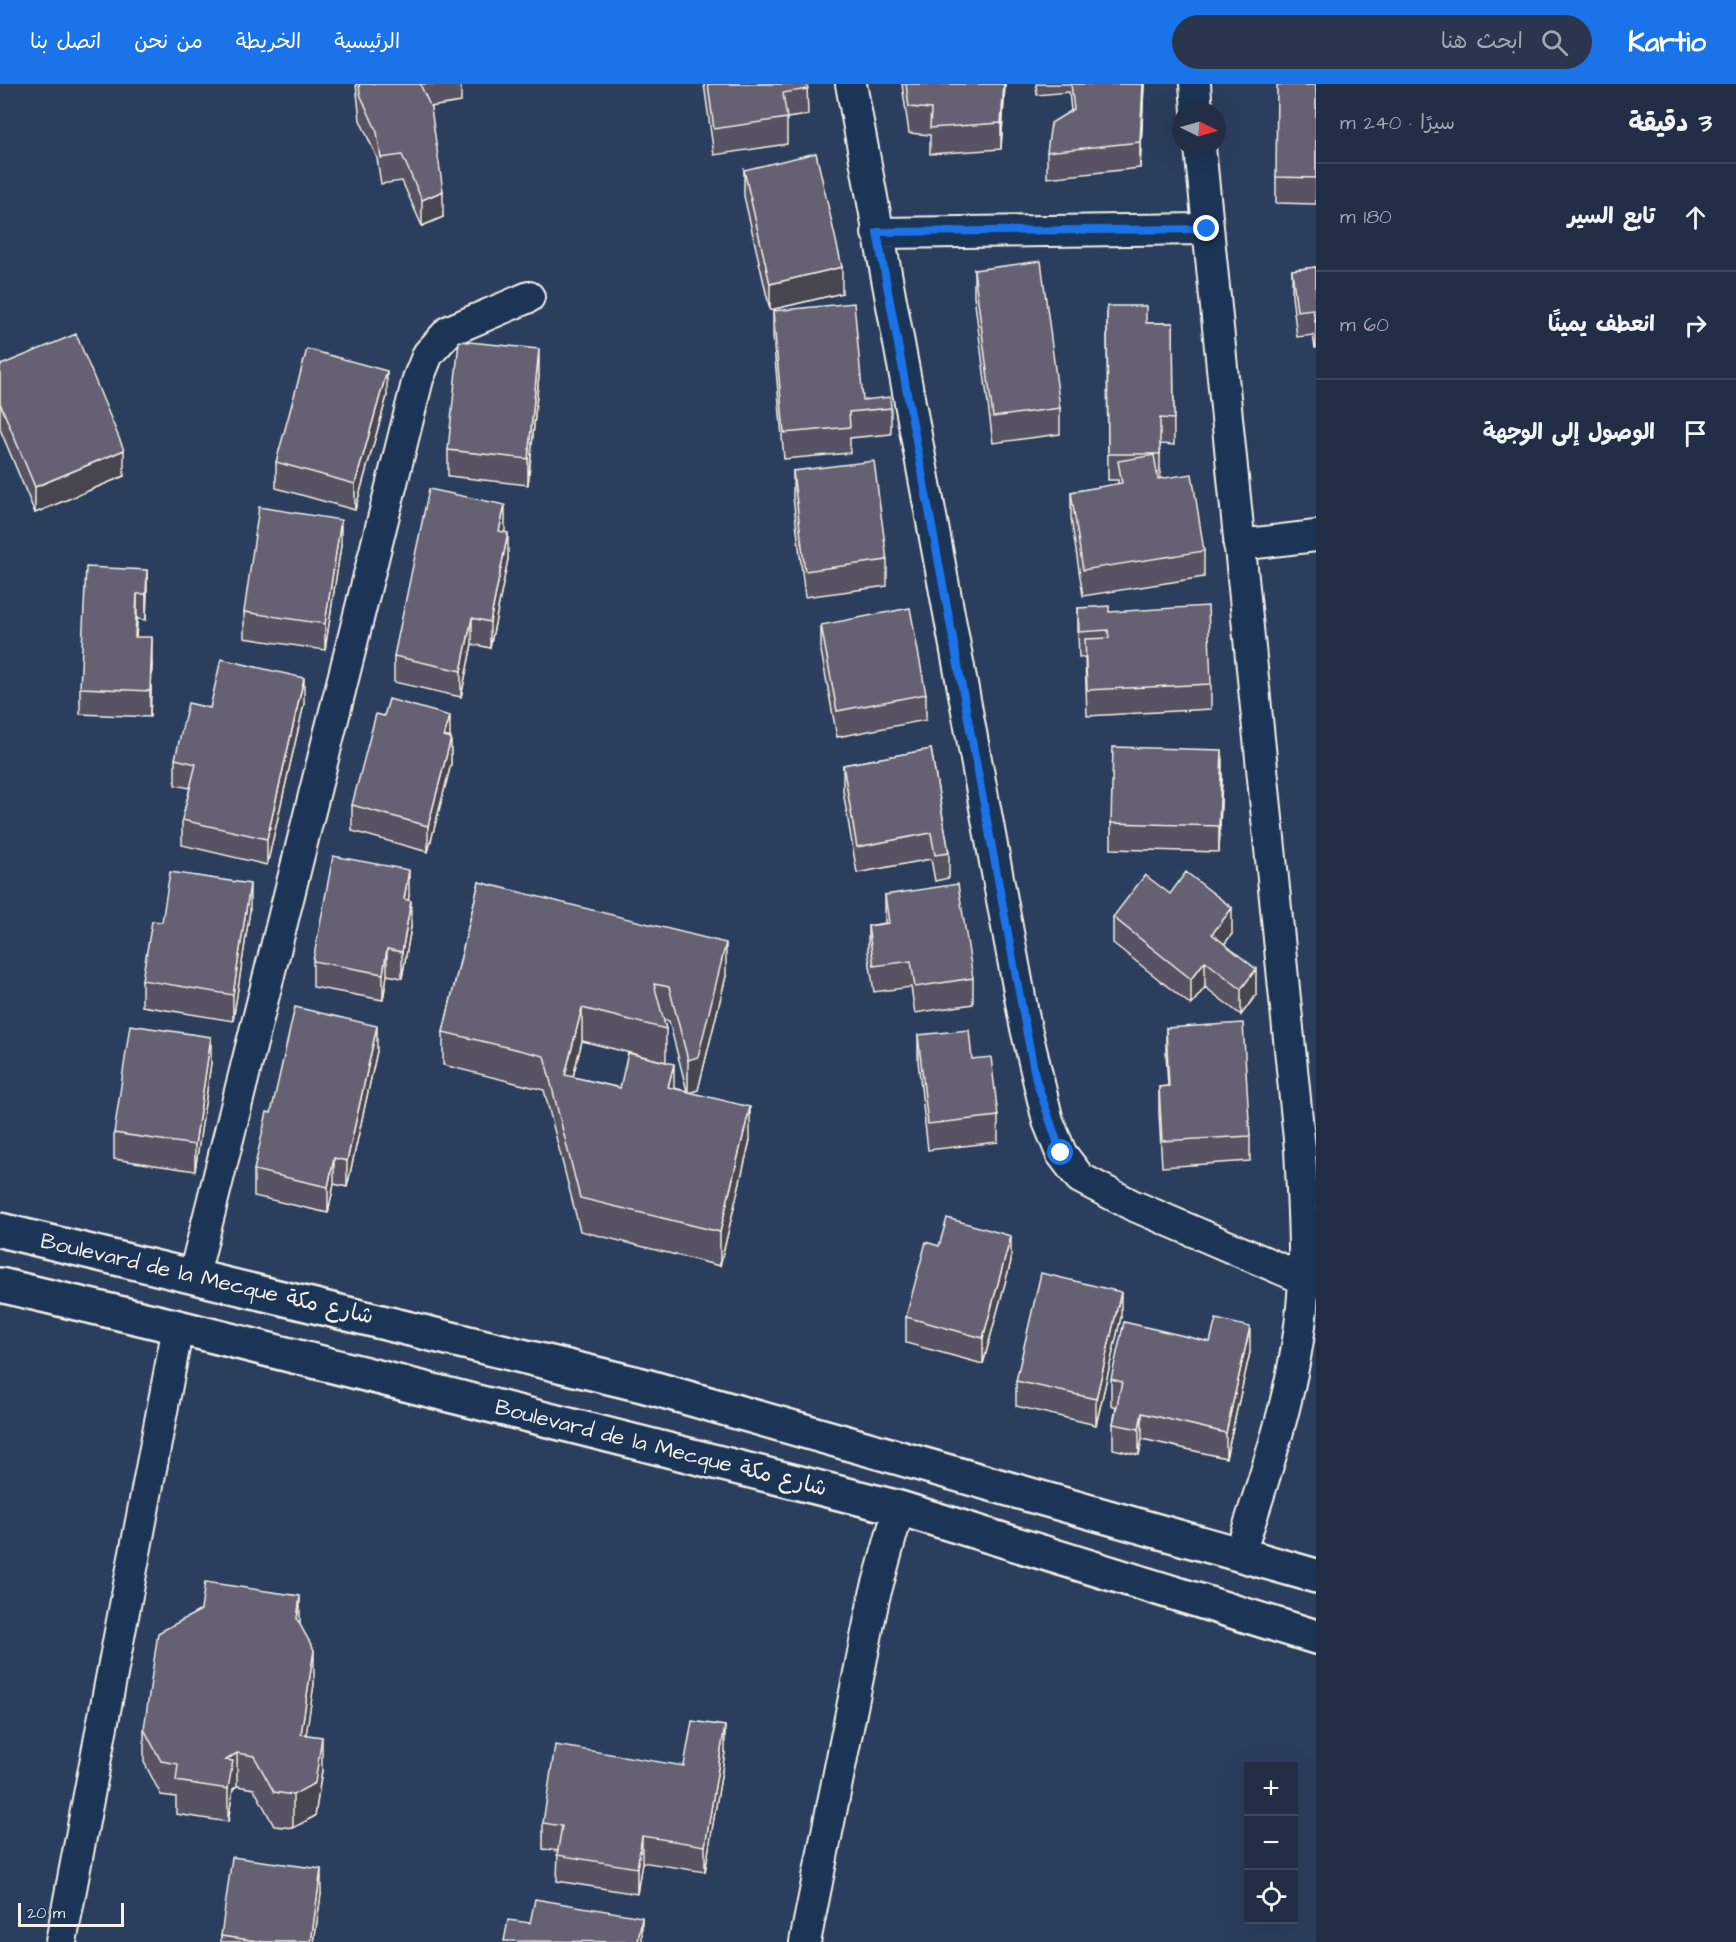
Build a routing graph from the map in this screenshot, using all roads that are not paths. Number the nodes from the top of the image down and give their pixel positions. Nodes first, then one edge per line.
1 (851, 84) edge
2 (1195, 84) edge
3 (1196, 102) edge
4 (1201, 156) edge
5 (1207, 229) junction
6 (877, 232) junction
7 (529, 297) dead end
8 (1316, 536) edge
9 (1239, 545) junction
10 (0, 1230) edge
11 (194, 1275) junction
12 (1304, 1279) junction
13 (0, 1285) edge
14 (177, 1327) junction
15 (899, 1508) junction
16 (1240, 1553) junction
17 (1316, 1576) edge
18 (1316, 1636) edge
19 (61, 1942) edge
20 (805, 1942) edge

1 - 6 street
2 - 3 street
4 - 5 street
5 - 6 street
5 - 9 street
6 - 12 street
7 - 11 street
8 - 9 street
9 - 12 street
10 - 11 main road, Boulevard de la Mecque شارع مكة
11 - 16 main road, Boulevard de la Mecque شارع مكة
12 - 16 street
13 - 14 main road, Boulevard de la Mecque شارع مكة
14 - 15 main road, Boulevard de la Mecque شارع مكة
14 - 19 street
15 - 18 main road, Boulevard de la Mecque شارع مكة
15 - 20 street
16 - 17 main road, Boulevard de la Mecque شارع مكة

